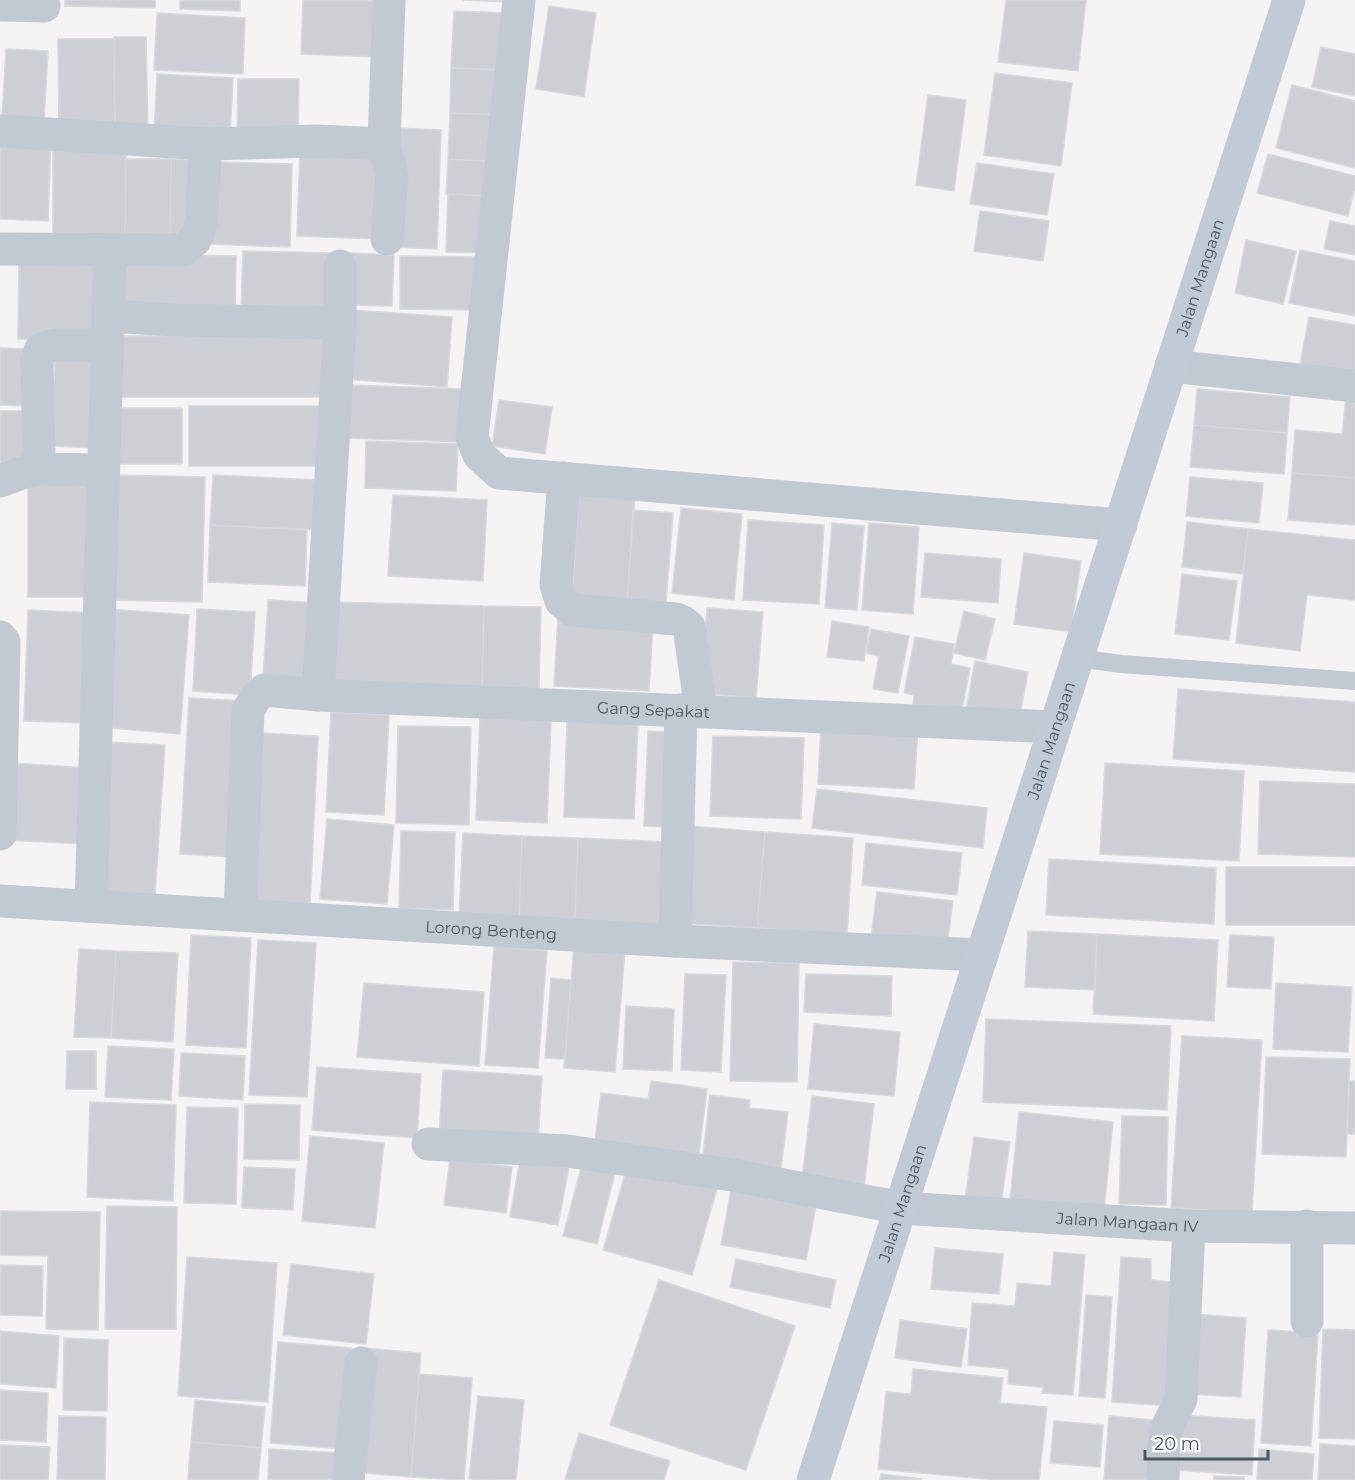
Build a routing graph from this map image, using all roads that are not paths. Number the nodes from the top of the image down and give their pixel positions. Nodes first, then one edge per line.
1 (389, 0) edge
2 (519, 0) edge
3 (1289, 0) edge
4 (0, 5) edge
5 (44, 6) dead end
6 (0, 131) edge
7 (206, 144) junction
8 (384, 144) junction
9 (387, 239) dead end
10 (0, 249) edge
11 (110, 250) junction
12 (340, 266) dead end
13 (340, 323) junction
14 (107, 331) junction
15 (1171, 366) junction
16 (1355, 386) edge
17 (33, 469) junction
18 (103, 470) junction
19 (564, 478) junction
20 (0, 481) edge
21 (1121, 525) junction
22 (0, 636) edge
23 (1078, 658) junction
24 (1355, 681) edge
25 (318, 695) junction
26 (691, 710) junction
27 (1055, 727) junction
28 (0, 834) edge
29 (0, 901) edge
30 (91, 905) junction
31 (240, 914) junction
32 (675, 941) junction
33 (982, 955) junction
34 (428, 1144) dead end
35 (901, 1208) junction
36 (1189, 1226) junction
37 (1306, 1226) junction
38 (1355, 1228) edge
39 (1306, 1321) dead end
40 (361, 1363) dead end
41 (348, 1480) edge
42 (813, 1480) edge
43 (1163, 1480) edge

1 - 8 street
2 - 19 street
3 - 15 street, Jalan Mangaan
4 - 5 street
6 - 7 street
7 - 8 street
7 - 11 street
8 - 9 street
10 - 11 street
11 - 14 street
12 - 13 street
13 - 14 street
13 - 25 street
14 - 17 street
14 - 18 street
15 - 16 street
15 - 21 street, Jalan Mangaan
17 - 18 street
17 - 20 street
18 - 30 street
19 - 21 street
19 - 26 street
21 - 23 street, Jalan Mangaan
22 - 28 street
23 - 24 lane
23 - 27 street, Jalan Mangaan
25 - 26 street, Gang Sepakat
25 - 31 street, Gang Sepakat
26 - 27 street, Gang Sepakat
26 - 32 street
27 - 33 street, Jalan Mangaan
29 - 30 street, Lorong Benteng
30 - 31 street, Lorong Benteng
31 - 32 street, Lorong Benteng
32 - 33 street, Lorong Benteng
33 - 35 street, Jalan Mangaan
34 - 35 street, Jalan Mangaan IV
35 - 36 street, Jalan Mangaan IV
35 - 42 street, Jalan Mangaan
36 - 37 street, Jalan Mangaan IV
36 - 43 street
37 - 38 street, Jalan Mangaan IV
37 - 39 street
40 - 41 street

